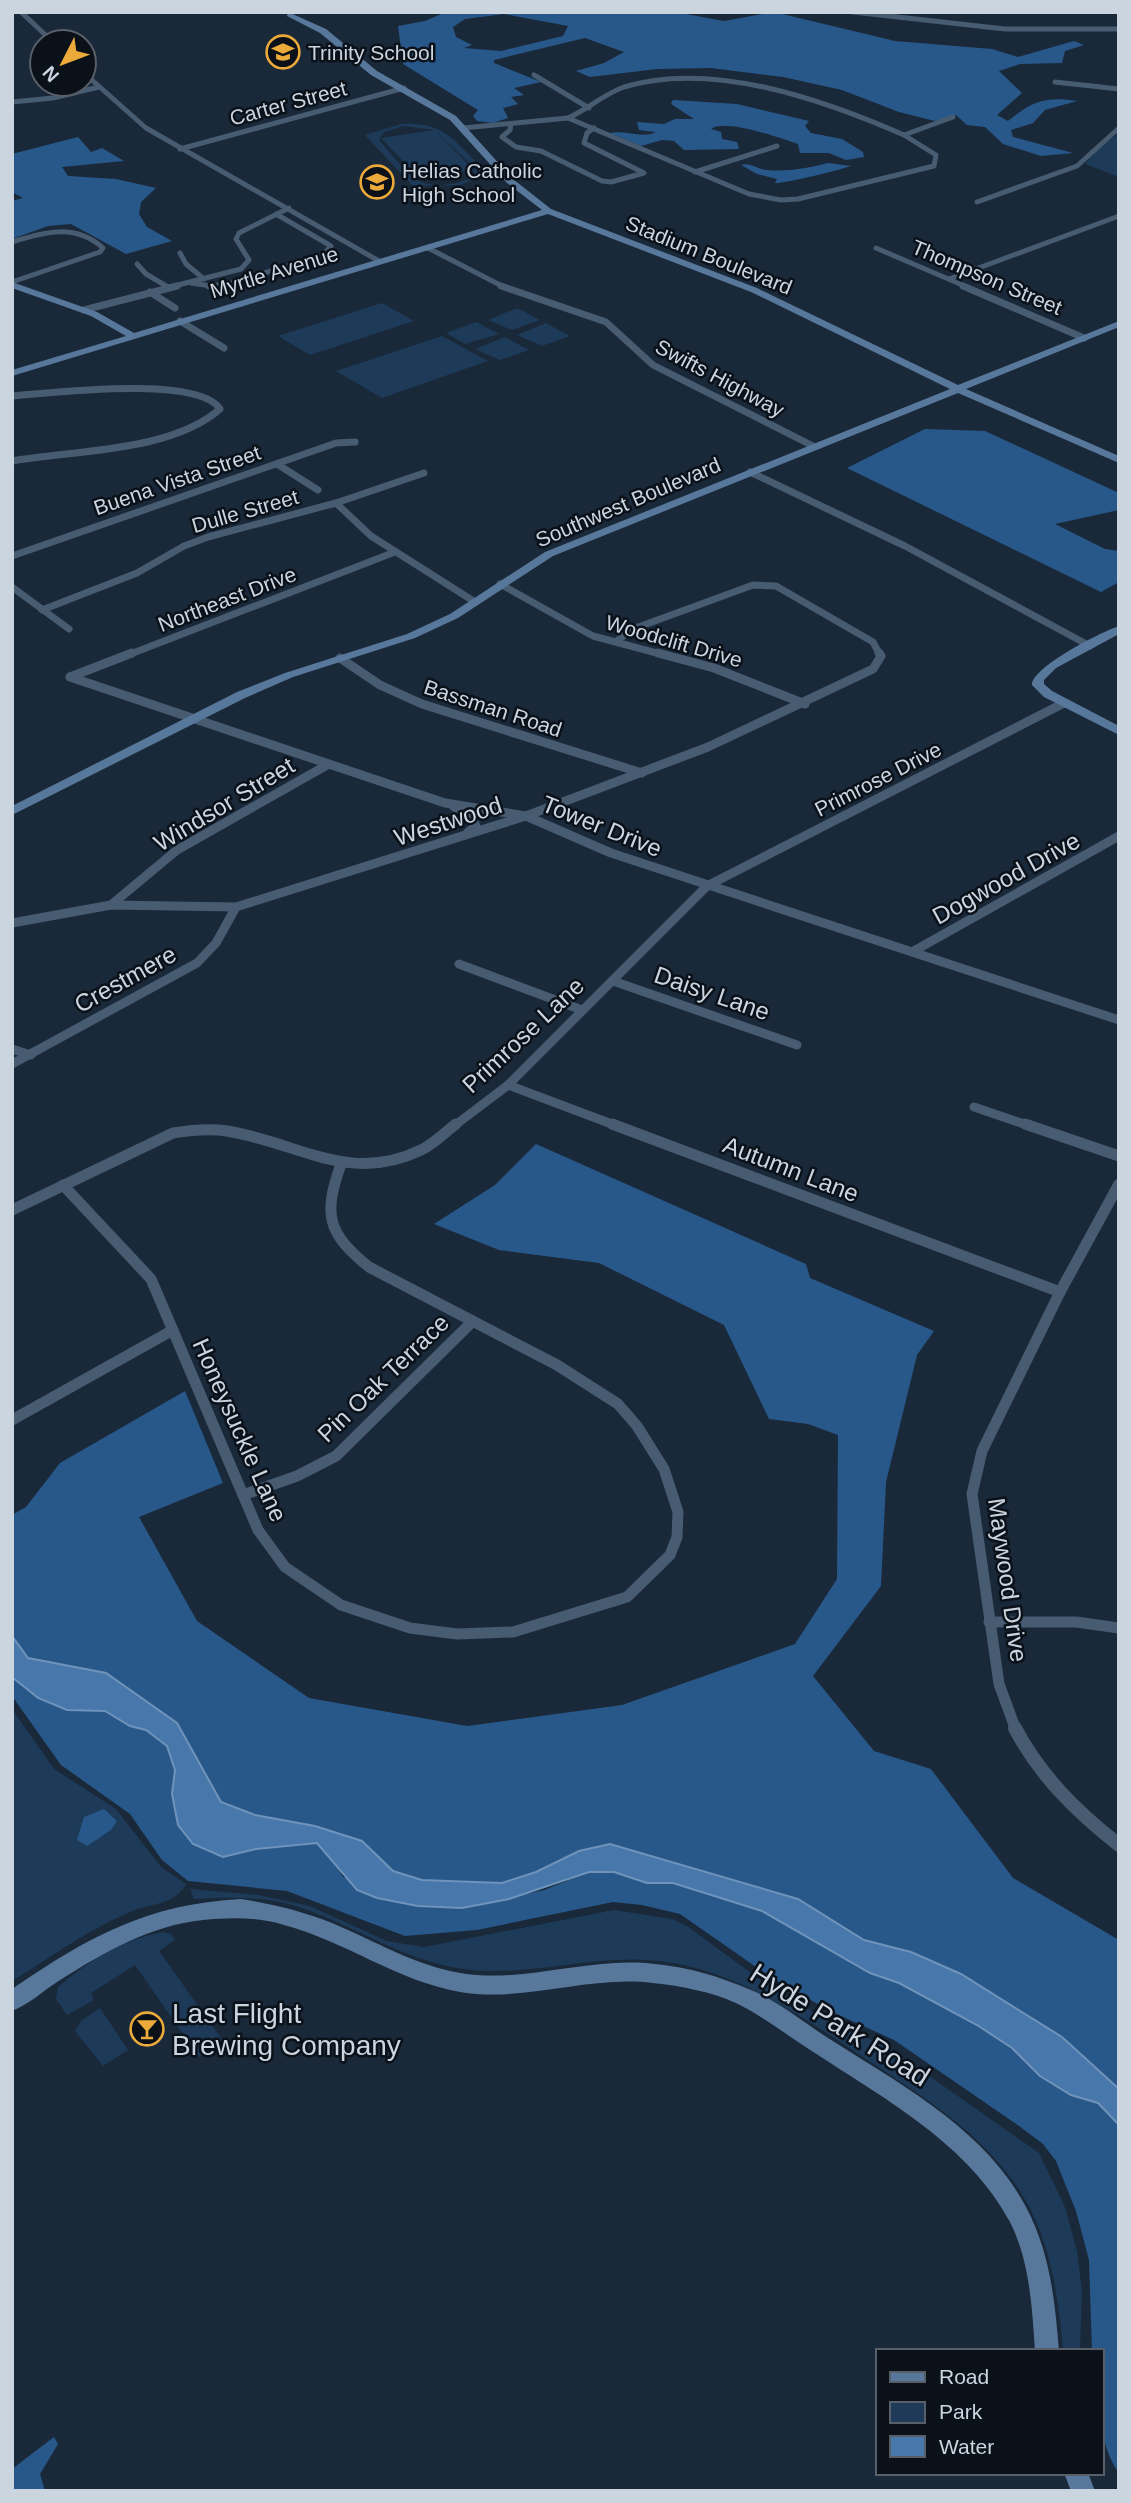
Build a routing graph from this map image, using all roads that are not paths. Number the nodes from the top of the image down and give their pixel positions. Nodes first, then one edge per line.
1 (20, 12) edge
2 (853, 12) edge
3 (284, 13) edge
4 (312, 14) edge
5 (38, 28) edge
6 (1119, 29) edge
7 (323, 31) junction
8 (534, 75) dead end
9 (1055, 82) dead end
10 (99, 87) joint
11 (404, 88) junction
12 (1119, 89) edge
13 (12, 103) edge
14 (589, 108) junction
15 (953, 117) dead end
16 (568, 118) junction
17 (510, 124) junction
18 (463, 128) junction
19 (594, 128) junction
20 (1119, 128) edge
21 (904, 135) junction
22 (777, 146) dead end
23 (180, 149) junction
24 (695, 172) junction
25 (977, 202) dead end
26 (289, 208) junction
27 (548, 211) junction
28 (276, 214) junction
29 (1119, 216) edge
30 (12, 242) edge
31 (428, 248) junction
32 (876, 248) dead end
33 (180, 253) dead end
34 (379, 261) junction
35 (137, 264) dead end
36 (242, 268) junction
37 (275, 270) junction
38 (204, 279) junction
39 (949, 279) junction
40 (189, 282) junction
41 (12, 284) edge
42 (168, 287) junction
43 (153, 291) junction
44 (178, 307) dead end
45 (84, 310) junction
46 (180, 321) junction
47 (1119, 324) edge
48 (132, 336) junction
49 (1084, 338) junction
50 (224, 348) dead end
51 (12, 373) edge
52 (958, 389) junction
53 (12, 396) edge
54 (355, 442) dead end
55 (813, 446) junction
56 (1119, 460) edge
57 (12, 461) edge
58 (277, 464) junction
59 (750, 472) junction
60 (424, 473) dead end
61 (318, 490) dead end
62 (336, 503) junction
63 (395, 552) junction
64 (12, 556) edge
65 (500, 584) junction
66 (12, 587) edge
67 (475, 601) junction
68 (42, 610) junction
69 (1119, 628) edge
70 (69, 629) dead end
71 (618, 640) junction
72 (1090, 646) junction
73 (340, 658) junction
74 (70, 677) joint
75 (1064, 703) junction
76 (805, 704) junction
77 (192, 719) junction
78 (1119, 730) edge
79 (327, 765) junction
80 (642, 772) junction
81 (445, 803) junction
82 (12, 811) edge
83 (526, 816) junction
84 (463, 836) junction
85 (1119, 836) edge
86 (707, 886) junction
87 (111, 905) junction
88 (236, 907) junction
89 (12, 923) edge
90 (912, 952) junction
91 (459, 964) dead end
92 (613, 981) junction
93 (582, 1010) junction
94 (1119, 1020) edge
95 (797, 1045) dead end
96 (12, 1049) edge
97 (31, 1055) junction
98 (12, 1064) edge
99 (508, 1085) junction
100 (974, 1107) dead end
101 (1119, 1156) edge
102 (341, 1164) junction
103 (1119, 1184) edge
104 (63, 1185) junction
105 (12, 1210) edge
106 (1060, 1292) junction
107 (473, 1321) junction
108 (173, 1330) junction
109 (12, 1420) edge
110 (243, 1495) junction
111 (989, 1622) junction
112 (1119, 1628) edge
113 (1119, 1845) edge
114 (17, 1998) edge
115 (1047, 2349) edge

1 - 5 street
2 - 6 street
3 - 4 main road
3 - 7 main road
4 - 7 main road, Stadium Boulevard
7 - 11 main road, Stadium Boulevard
8 - 14 street
9 - 12 street
10 - 13 street
10 - 23 street
11 - 18 main road, Stadium Boulevard
11 - 23 street, Carter Street
14 - 16 street
14 - 21 street
15 - 21 street
16 - 17 street
16 - 19 street
17 - 18 street
17 - 19 street
18 - 27 main road, Stadium Boulevard
19 - 24 street
20 - 25 street
21 - 24 street
22 - 24 street
23 - 26 street
26 - 28 street
26 - 34 street
27 - 31 main road, Myrtle Avenue
27 - 52 main road, Stadium Boulevard
28 - 36 street
28 - 37 street
29 - 39 street
30 - 41 street
31 - 34 main road, Myrtle Avenue
31 - 55 street, Swifts Highway
32 - 39 street, Thompson Street
33 - 38 street
34 - 46 main road, Myrtle Avenue
35 - 42 street
36 - 37 street
36 - 38 street
37 - 40 street
38 - 40 street
39 - 49 street, Thompson Street
40 - 42 street
41 - 45 main road
42 - 43 street
43 - 44 street
43 - 45 street
45 - 48 main road
46 - 48 main road, Myrtle Avenue
46 - 50 street
47 - 49 main road, Southwest Boulevard
48 - 51 main road, Myrtle Avenue
49 - 52 main road, Southwest Boulevard
52 - 55 main road, Southwest Boulevard
52 - 56 main road, Stadium Boulevard
53 - 57 street
54 - 58 street, Buena Vista Street
55 - 59 main road, Southwest Boulevard
58 - 61 street
58 - 64 street, Buena Vista Street
59 - 65 main road, Southwest Boulevard
59 - 72 street
60 - 62 street, Dulle Street
62 - 63 street
62 - 68 street, Dulle Street
63 - 67 street
63 - 74 street, Northeast Drive
65 - 67 main road, Southwest Boulevard
65 - 71 street, Woodclift Drive
66 - 68 street
67 - 73 main road, Southwest Boulevard
68 - 70 street
69 - 72 main road
71 - 76 street, Woodclift Drive
71 - 76 street, Westwood
72 - 75 main road
73 - 77 main road, Southwest Boulevard
73 - 80 street, Bassman Road
74 - 77 street, Tower Drive
75 - 78 main road
75 - 86 street, Primrose Drive
76 - 80 street, Westwood
77 - 79 street, Tower Drive
77 - 82 main road, Southwest Boulevard
79 - 81 street, Tower Drive
79 - 87 street, Windsor Street
80 - 83 street, Westwood
81 - 83 street, Tower Drive
81 - 84 street
83 - 84 street, Westwood
83 - 86 street, Tower Drive
84 - 88 street, Westwood
85 - 90 street, Dogwood Drive
86 - 90 street, Tower Drive
86 - 92 street, Primrose Lane
87 - 88 street, Westwood
87 - 89 street, Westwood
88 - 97 street, Crestmere
90 - 94 street, Tower Drive
91 - 93 street
92 - 93 street, Primrose Lane
92 - 95 street, Daisy Lane
93 - 99 street, Primrose Lane
96 - 97 street
97 - 98 street, Crestmere
99 - 102 street, Primrose Lane
99 - 106 street, Autumn Lane
100 - 101 street
102 - 104 street, Primrose Lane
102 - 107 street, Honeysuckle Lane
103 - 106 street, Maywood Drive
104 - 105 street, Primrose Lane
104 - 108 street, Honeysuckle Lane
106 - 111 street, Maywood Drive
107 - 110 street, Pin Oak Terrace
107 - 110 street, Honeysuckle Lane
108 - 109 street
108 - 110 street, Honeysuckle Lane
111 - 112 street
111 - 113 street, Maywood Drive
114 - 115 main road, Hyde Park Road

